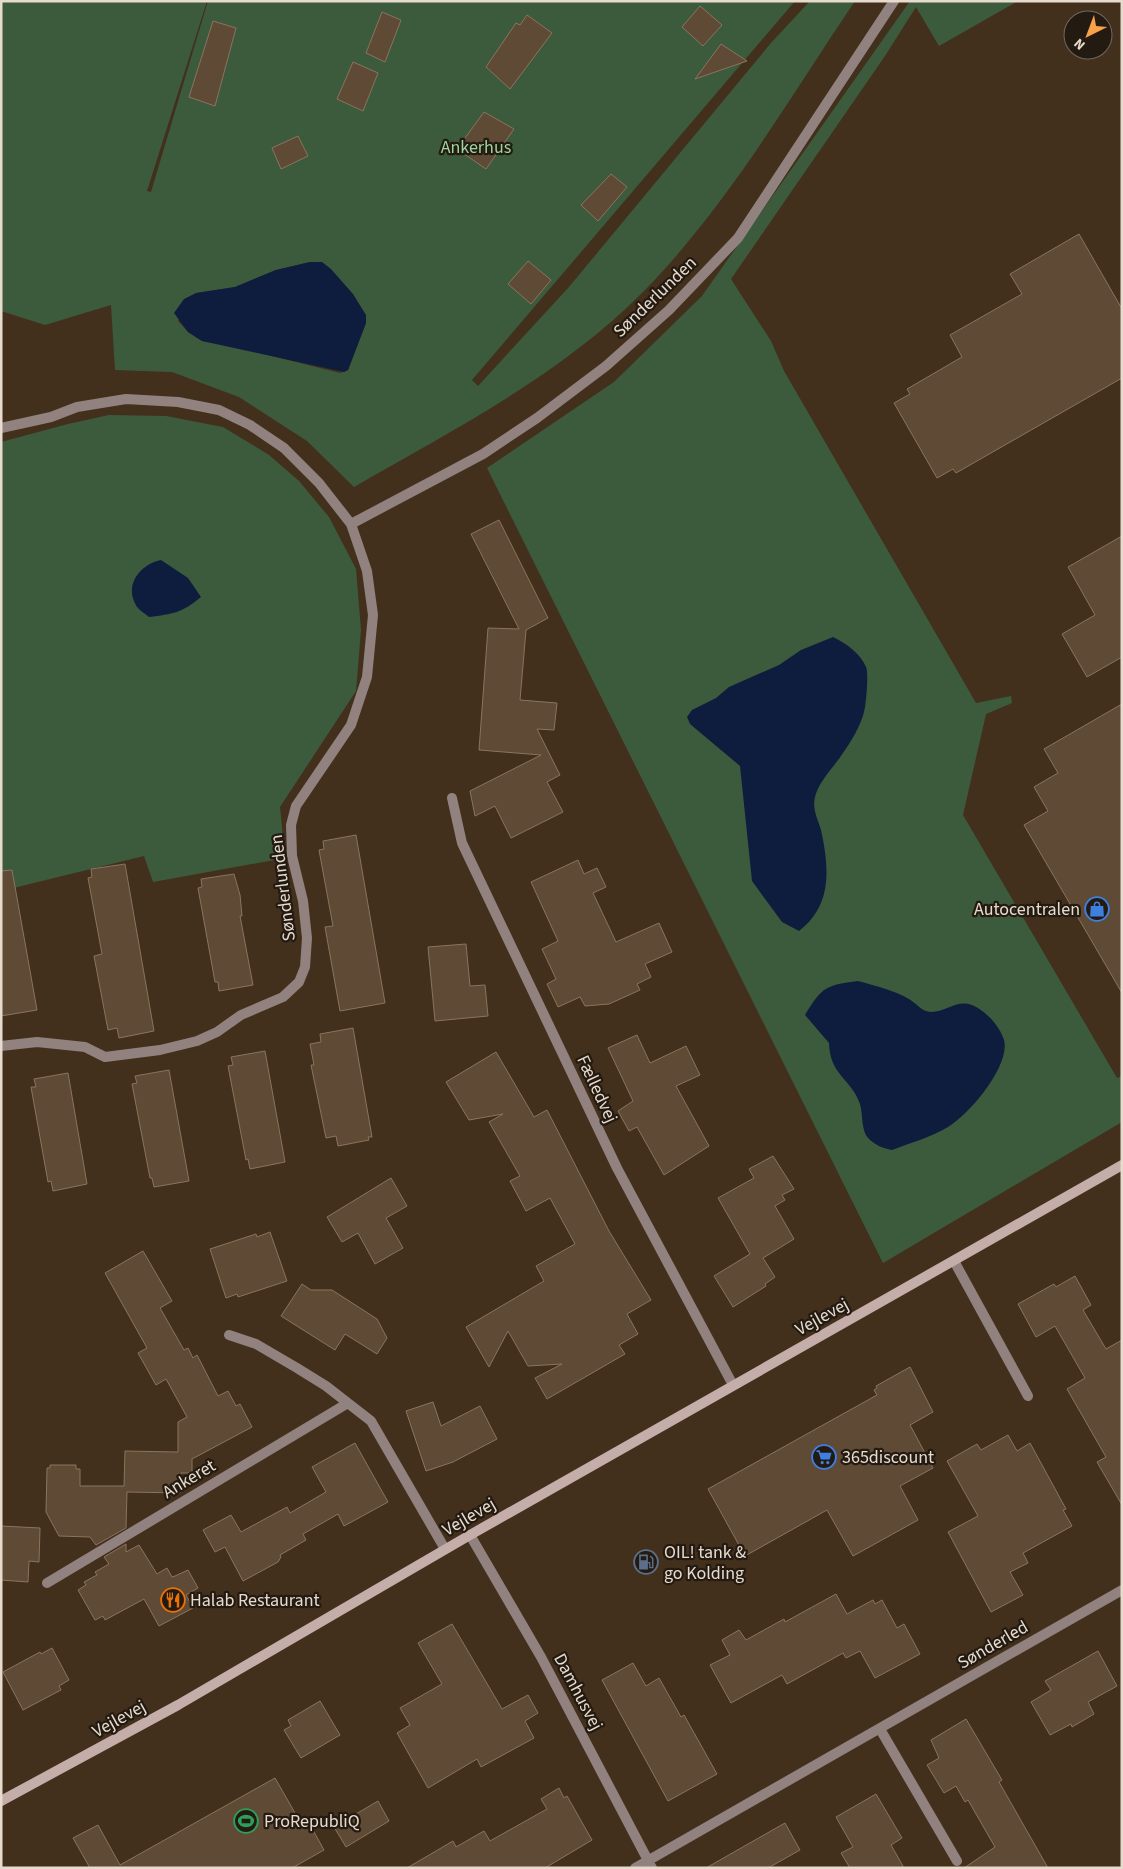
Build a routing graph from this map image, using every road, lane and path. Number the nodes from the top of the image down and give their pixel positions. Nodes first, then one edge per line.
1 (894, 1) edge
2 (1, 428) edge
3 (351, 524) junction
4 (452, 798) dead end
5 (1, 1046) edge
6 (1122, 1165) edge
7 (954, 1261) junction
8 (229, 1335) dead end
9 (732, 1385) junction
10 (1028, 1396) dead end
11 (348, 1403) junction
12 (470, 1535) junction
13 (445, 1549) junction
14 (47, 1583) dead end
15 (1122, 1590) edge
16 (880, 1729) junction
17 (1, 1801) edge
18 (957, 1861) dead end
19 (650, 1864) edge
20 (635, 1868) edge

1 - 3 street, Sønderlunden
2 - 3 street, Sønderlunden
3 - 5 street, Sønderlunden
4 - 9 street, Fælledvej
6 - 7 street, Vejlevej
7 - 9 street, Vejlevej
7 - 10 street
8 - 11 street
9 - 12 street, Vejlevej
11 - 13 street
11 - 14 street, Ankeret
12 - 13 street, Vejlevej
12 - 19 street, Damhusvej
13 - 17 street, Vejlevej
15 - 16 street, Sønderled
16 - 18 street
16 - 19 street, Sønderled
19 - 20 street, Sønderled

